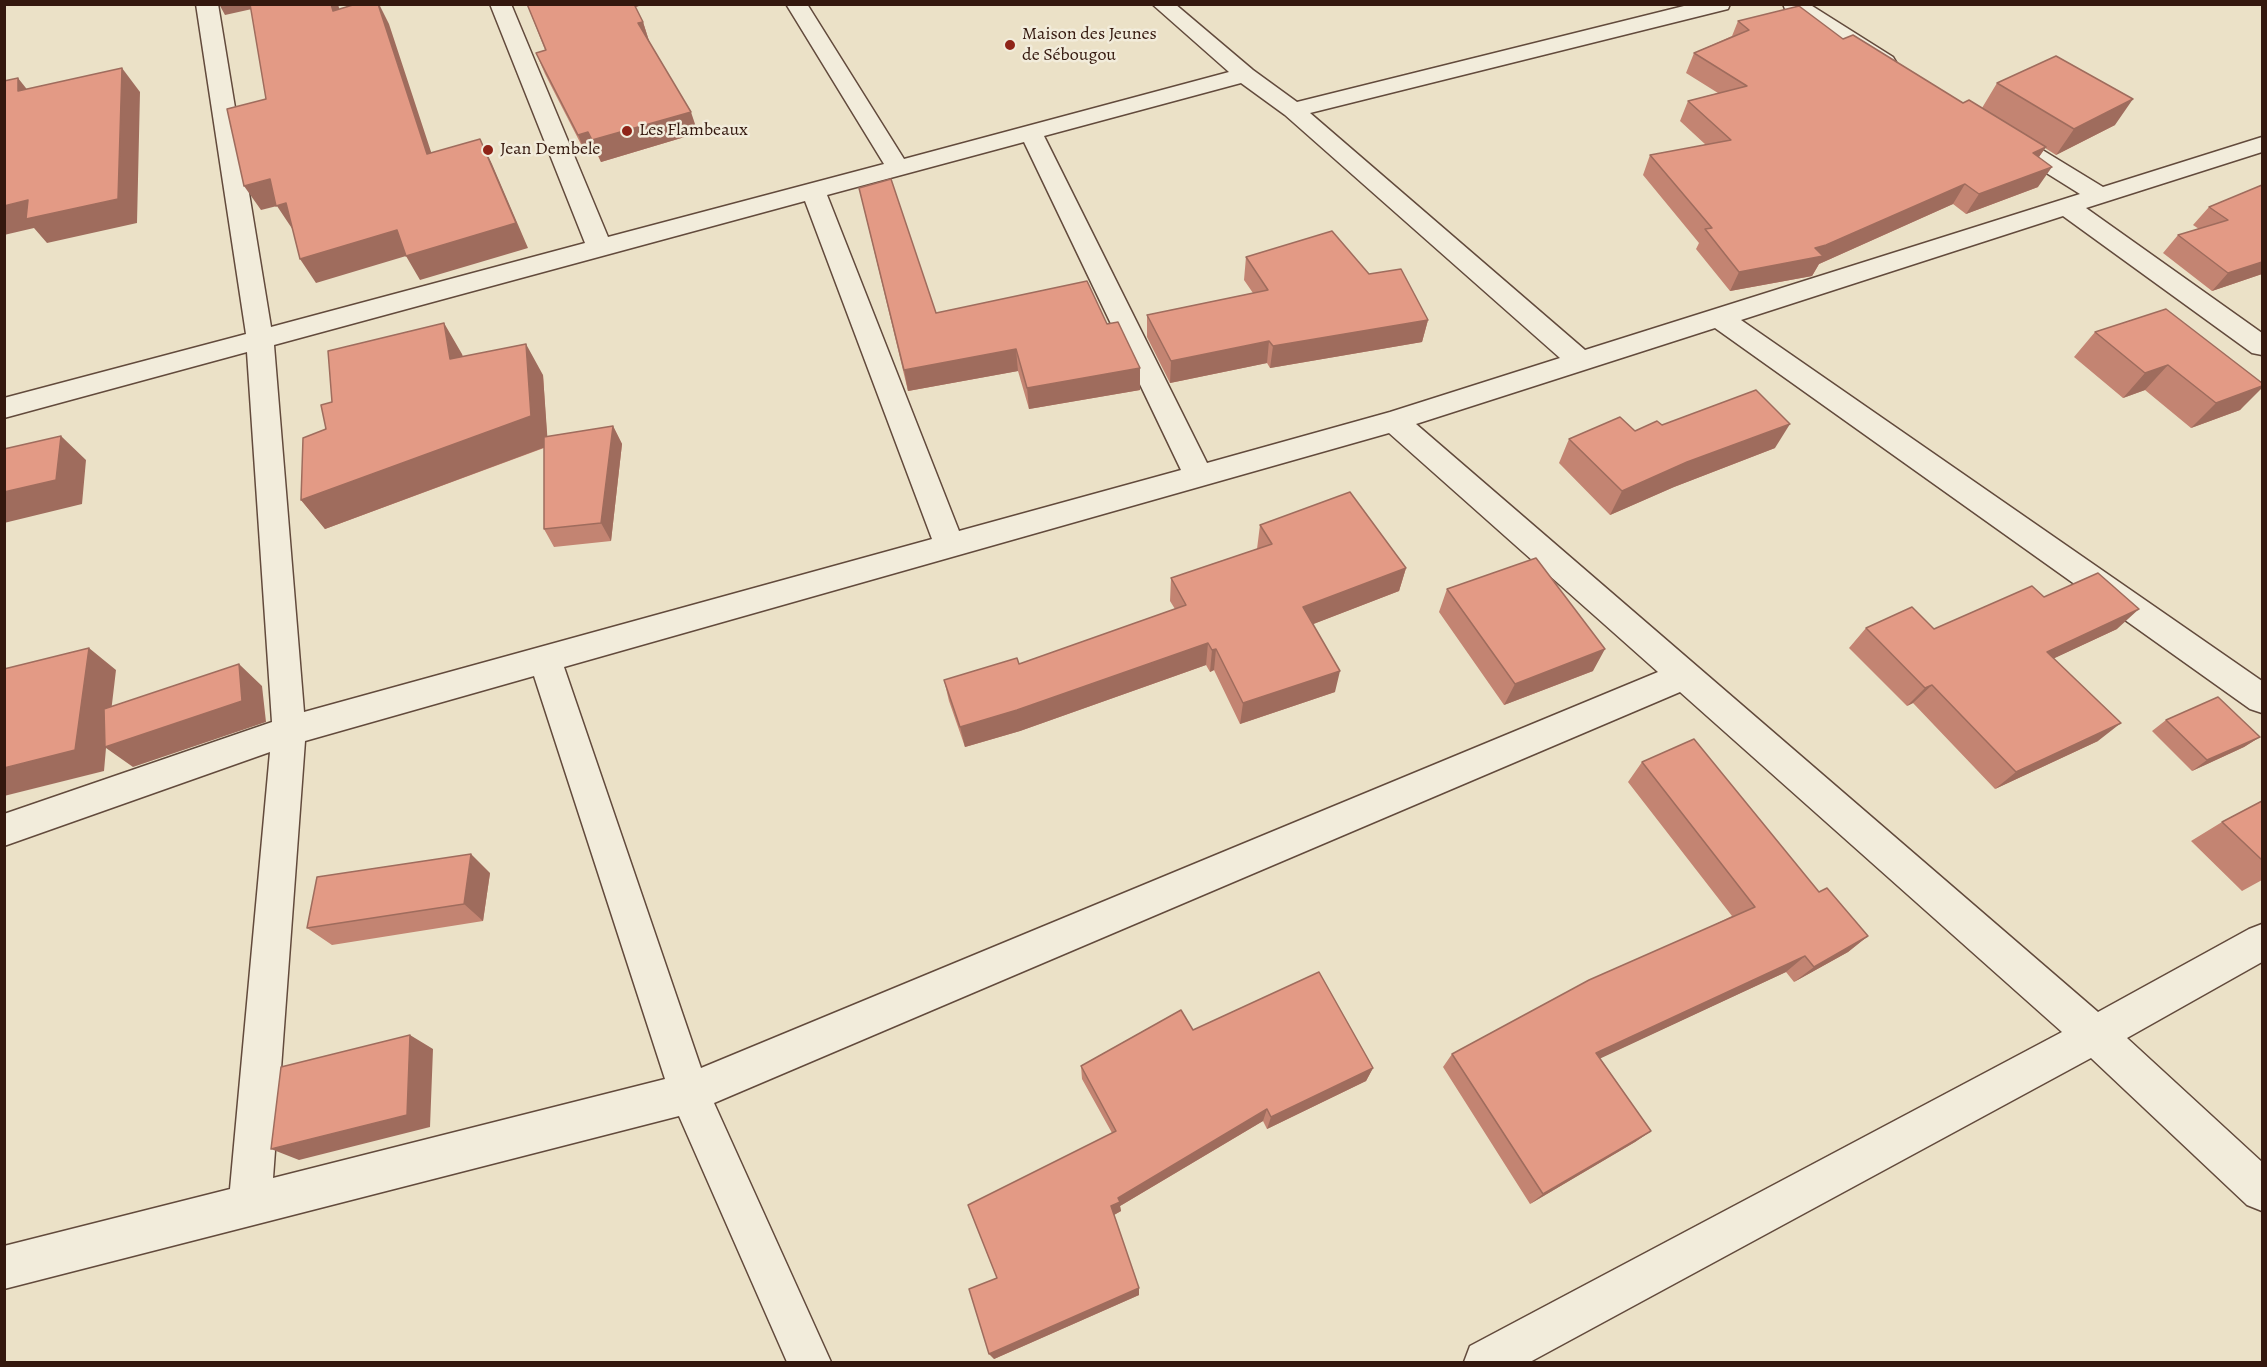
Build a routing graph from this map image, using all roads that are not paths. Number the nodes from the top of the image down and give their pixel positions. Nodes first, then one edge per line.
1 (207, 4) edge
2 (500, 4) edge
3 (796, 4) edge
4 (1162, 4) edge
5 (1720, 4) edge
6 (1792, 4) edge
7 (1901, 72) edge
8 (1245, 75) junction
9 (1293, 110) junction
10 (1980, 121) edge
11 (1030, 133) junction
12 (2262, 144) edge
13 (898, 168) junction
14 (813, 191) junction
15 (2099, 195) junction
16 (2066, 206) junction
17 (600, 248) junction
18 (1718, 317) junction
19 (260, 339) junction
20 (2262, 346) edge
21 (1580, 361) junction
22 (4, 408) edge
23 (1394, 421) junction
24 (1198, 475) junction
25 (950, 546) junction
26 (545, 658) junction
27 (1683, 676) junction
28 (2262, 699) edge
29 (289, 731) junction
30 (4, 830) edge
31 (2262, 942) edge
32 (2095, 1035) junction
33 (689, 1093) junction
34 (2262, 1190) edge
35 (250, 1205) junction
36 (4, 1268) edge
37 (809, 1362) edge
38 (1486, 1362) edge

1 - 19 street
2 - 17 street
3 - 13 street
4 - 8 street
5 - 9 street
6 - 7 street
8 - 9 street
8 - 11 street
9 - 21 street
10 - 15 street
11 - 13 street
11 - 24 street
12 - 15 street
13 - 14 street
14 - 17 street
14 - 25 street
15 - 16 street
16 - 18 street
16 - 20 street
17 - 19 street
18 - 21 street
18 - 28 street
19 - 22 street
19 - 29 street
21 - 23 street
23 - 24 street
23 - 27 street
24 - 25 street
25 - 26 street
26 - 29 street
26 - 33 street
27 - 32 street
27 - 33 street
29 - 30 street
29 - 35 street
31 - 32 street
32 - 34 street
32 - 38 street
33 - 35 street
33 - 37 street
35 - 36 street

